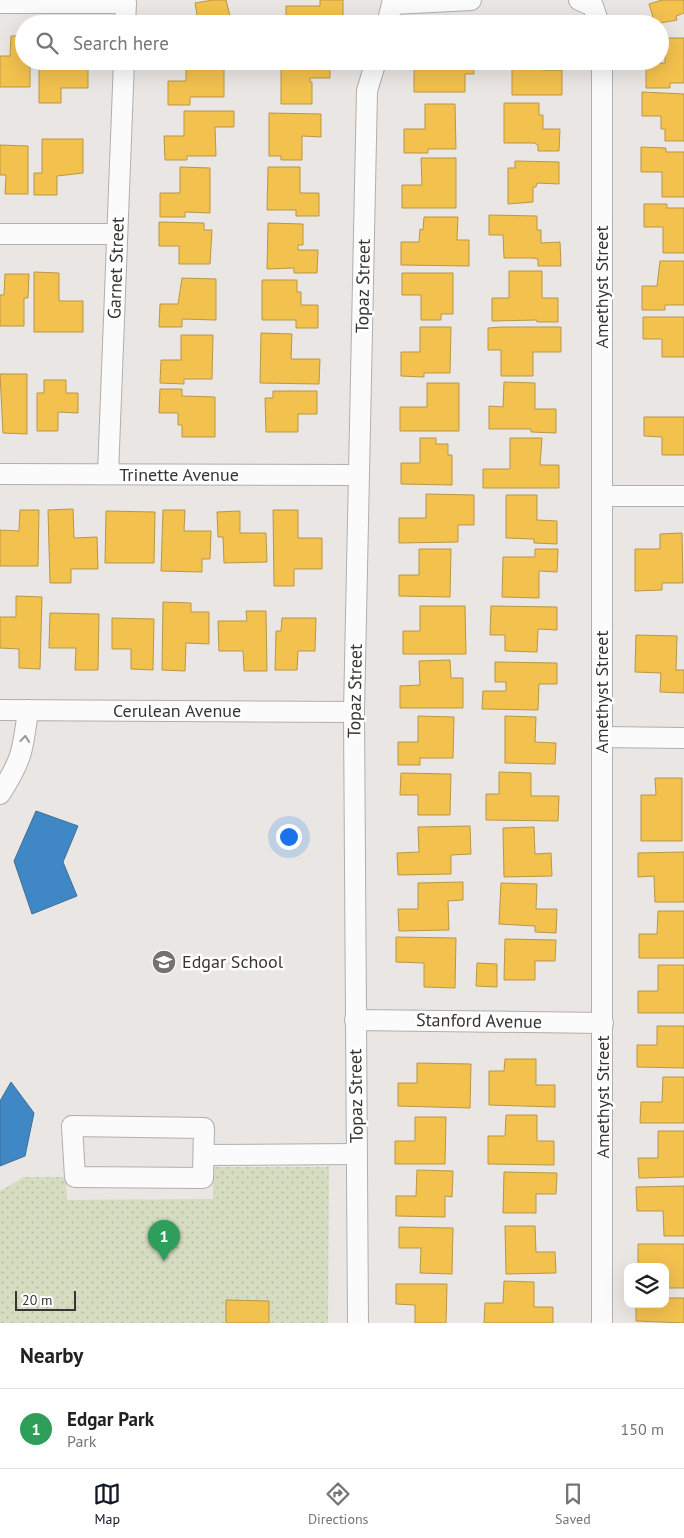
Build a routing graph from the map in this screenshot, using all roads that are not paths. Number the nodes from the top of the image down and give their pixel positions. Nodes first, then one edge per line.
1 (471, 0) edge
2 (393, 2) edge
3 (0, 3) edge
4 (125, 15) edge
5 (389, 15) edge
6 (124, 70) edge
7 (373, 70) edge
8 (602, 70) edge
9 (0, 234) edge
10 (117, 234) junction
11 (0, 474) edge
12 (108, 474) junction
13 (359, 475) junction
14 (603, 496) junction
15 (684, 496) edge
16 (0, 710) edge
17 (28, 710) junction
18 (354, 712) junction
19 (602, 737) junction
20 (684, 738) edge
21 (8, 767) edge
22 (0, 794) edge
23 (355, 1020) junction
24 (603, 1022) junction
25 (357, 1154) junction
26 (204, 1155) junction
27 (358, 1323) edge
28 (602, 1323) edge

1 - 2 street
2 - 5 street
3 - 4 street
6 - 10 street, Garnet Street
7 - 13 street, Topaz Street
8 - 14 street, Amethyst Street
9 - 10 street
10 - 12 street, Garnet Street
11 - 12 street, Trinette Avenue
12 - 13 street, Trinette Avenue
13 - 18 street, Topaz Street
14 - 15 street
14 - 19 street, Amethyst Street
16 - 17 street, Cerulean Avenue
17 - 18 street, Cerulean Avenue
21 -> 17 street
18 - 23 street, Topaz Street
19 - 20 street
19 - 24 street, Amethyst Street
21 - 22 street
23 - 24 street, Stanford Avenue
23 - 25 street, Topaz Street
24 - 28 street, Amethyst Street
25 - 26 street
25 - 27 street, Topaz Street
26 - 26 street

